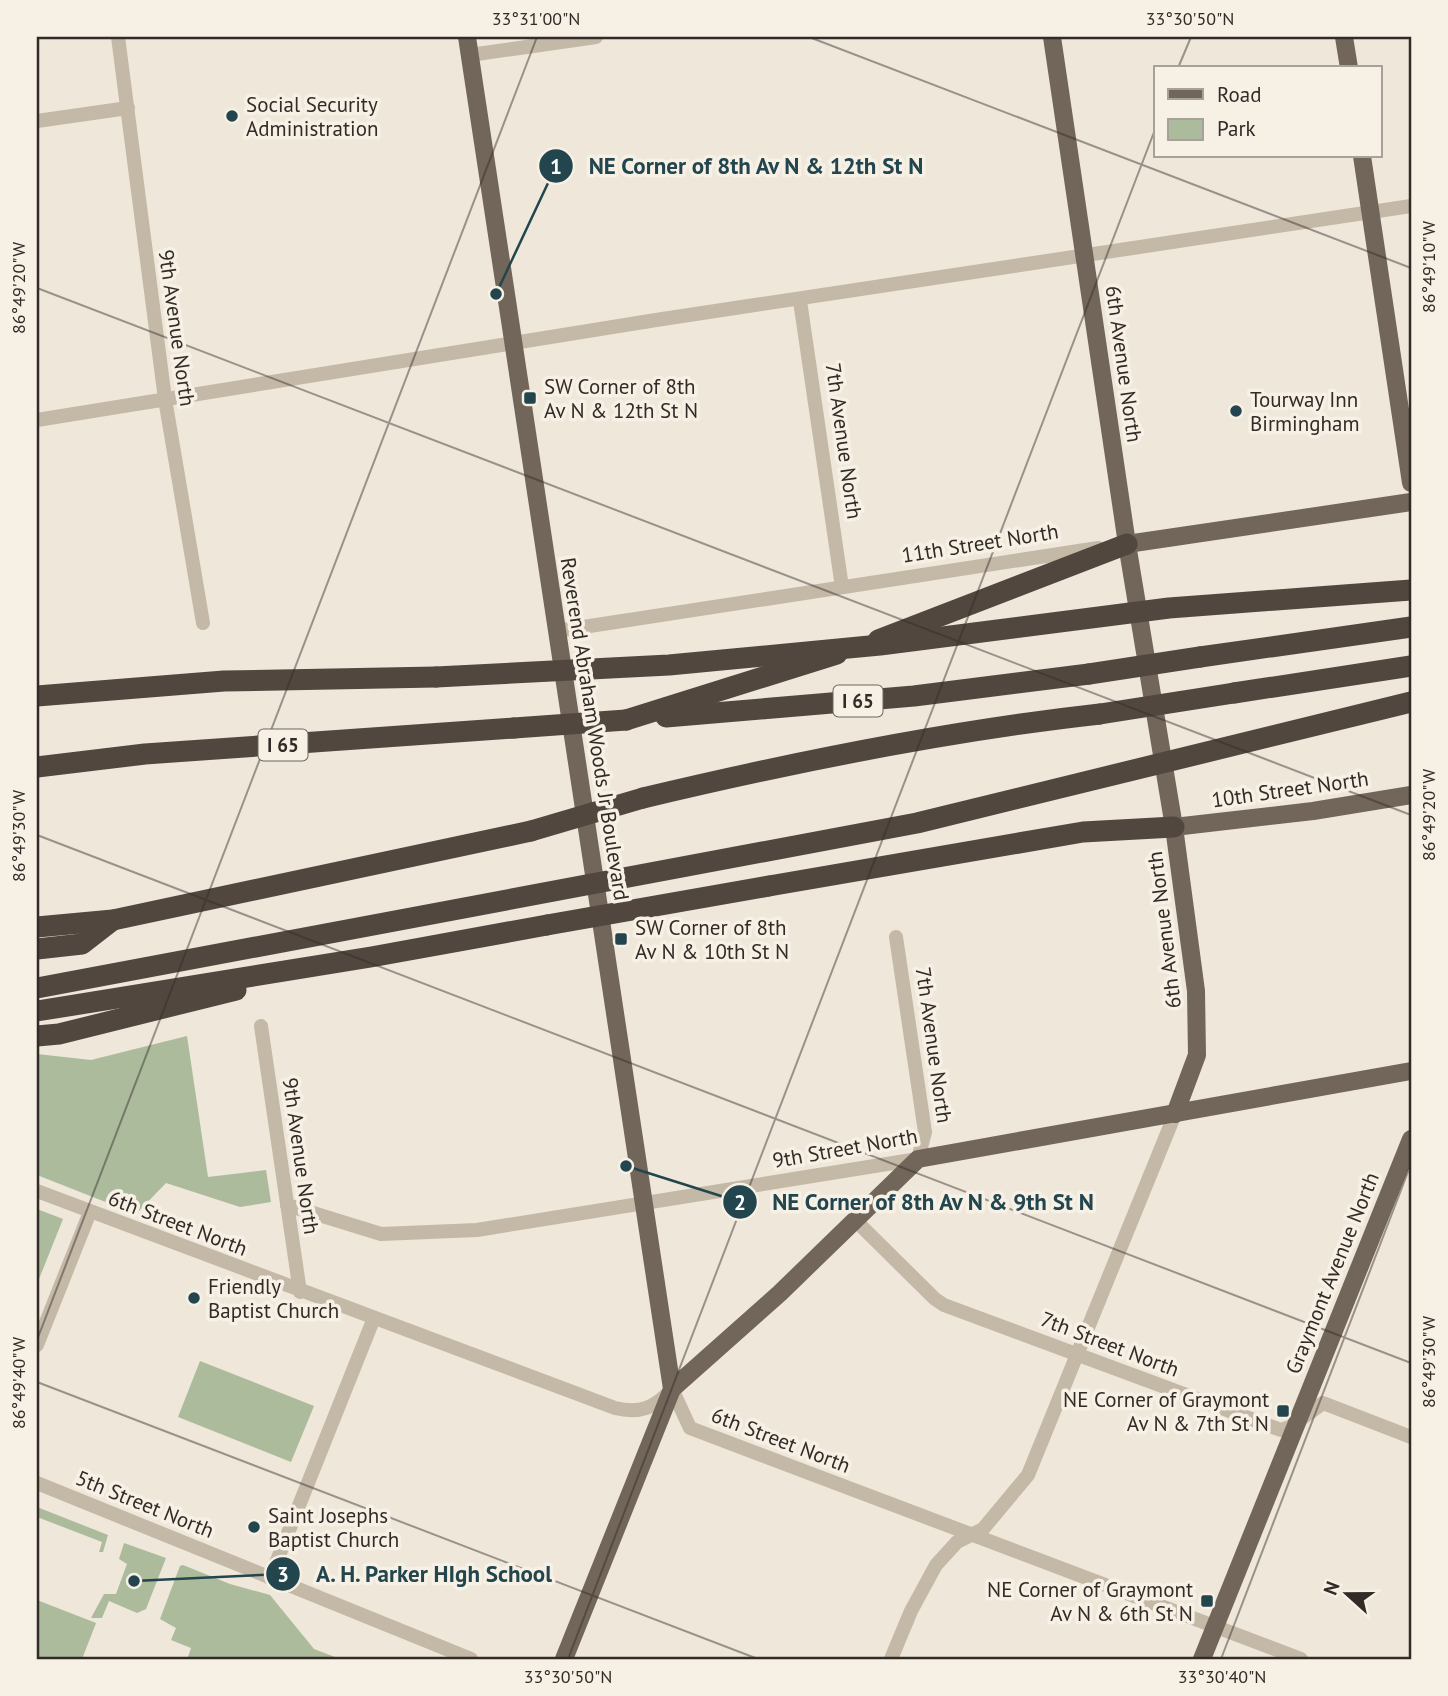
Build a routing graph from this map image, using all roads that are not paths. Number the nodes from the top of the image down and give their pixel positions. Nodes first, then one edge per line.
1 (118, 37) edge
2 (467, 37) edge
3 (596, 37) edge
4 (1052, 37) edge
5 (1344, 37) edge
6 (470, 55) junction
7 (1349, 66) edge
8 (128, 107) junction
9 (37, 121) edge
10 (1362, 158) edge
11 (1411, 206) edge
12 (1371, 214) junction
13 (1087, 257) junction
14 (800, 301) junction
15 (513, 345) junction
16 (165, 399) junction
17 (37, 420) edge
18 (1411, 483) edge
19 (1411, 502) edge
20 (1127, 544) junction
21 (842, 587) junction
22 (1411, 590) edge
23 (204, 623) dead end
24 (1411, 627) edge
25 (557, 631) junction
26 (1411, 666) edge
27 (37, 696) edge
28 (1411, 702) edge
29 (626, 720) junction
30 (37, 767) edge
31 (1411, 794) edge
32 (1174, 827) junction
33 (113, 920) junction
34 (37, 927) edge
35 (896, 937) dead end
36 (37, 949) edge
37 (371, 957) junction
38 (37, 988) edge
39 (37, 1011) edge
40 (261, 1026) dead end
41 (37, 1036) edge
42 (1411, 1071) edge
43 (1175, 1114) junction
44 (1411, 1139) edge
45 (918, 1159) junction
46 (37, 1191) edge
47 (644, 1204) junction
48 (288, 1205) junction
49 (90, 1212) junction
50 (854, 1219) junction
51 (300, 1292) junction
52 (374, 1318) junction
53 (37, 1345) edge
54 (1078, 1354) junction
55 (672, 1389) junction
56 (1297, 1422) junction
57 (1411, 1437) edge
58 (37, 1483) edge
59 (970, 1536) junction
60 (270, 1578) junction
61 (1216, 1626) junction
62 (471, 1659) edge
63 (564, 1659) edge
64 (891, 1659) edge
65 (1202, 1659) edge
66 (1301, 1659) edge

1 - 8 street, 9th Avenue North
2 - 6 main road, Reverend Abraham Woods Jr Boulevard
3 - 6 street
4 - 13 main road, 6th Avenue North
5 - 7 main road
6 - 15 main road, Reverend Abraham Woods Jr Boulevard
8 - 9 street
8 - 16 street, 9th Avenue North
10 - 12 main road
11 - 12 street
12 - 13 street
12 - 18 main road
13 - 14 street
13 - 20 main road, 6th Avenue North
14 - 15 street
14 - 21 street, 7th Avenue North
15 - 16 street
15 - 25 main road, Reverend Abraham Woods Jr Boulevard
16 - 17 street
16 - 23 street, 9th Avenue North
19 - 20 main road, 11th Street North
20 - 21 street, 11th Street North
20 - 29 highway
20 - 32 main road, 6th Avenue North
21 - 25 street, 11th Street North
22 - 27 highway, bridge
24 - 29 highway, I 65, bridge
25 - 47 main road, Reverend Abraham Woods Jr Boulevard
26 - 33 highway, I 65, bridge
28 - 38 highway, bridge
29 - 30 highway, I 65, bridge
31 - 32 main road, 10th Street North
32 - 37 highway, bridge
32 - 43 main road, 6th Avenue North
33 - 34 highway, I 65
33 - 36 highway
35 - 45 street, 7th Avenue North
37 - 39 highway
37 - 41 highway
40 - 48 street, 9th Avenue North
42 - 43 main road, 9th Street North
43 - 45 main road, 9th Street North
43 - 54 street, 6th Avenue North
44 - 56 main road, Graymont Avenue North
45 - 47 street, 9th Street North
45 - 50 main road
46 - 49 street, 6th Street North
47 - 48 street, 9th Street North
47 - 55 main road, Reverend Abraham Woods Jr Boulevard
48 - 51 street, 9th Avenue North
49 - 51 street, 6th Street North
49 - 53 street
50 - 54 street, 7th Street North
50 - 55 main road
51 - 52 street, 6th Street North
52 - 55 street, 6th Street North
52 - 60 street
54 - 56 street, 7th Street North
54 - 59 street, 6th Avenue North
55 - 59 street, 6th Street North
55 - 63 main road
56 - 57 street, 7th Street North
56 - 61 main road, Graymont Avenue North
58 - 60 street, 5th Street North
59 - 61 street, 6th Street North
59 - 64 street, 6th Avenue North
60 - 62 street, 5th Street North
61 - 65 main road, Graymont Avenue North
61 - 66 street, 6th Street North

